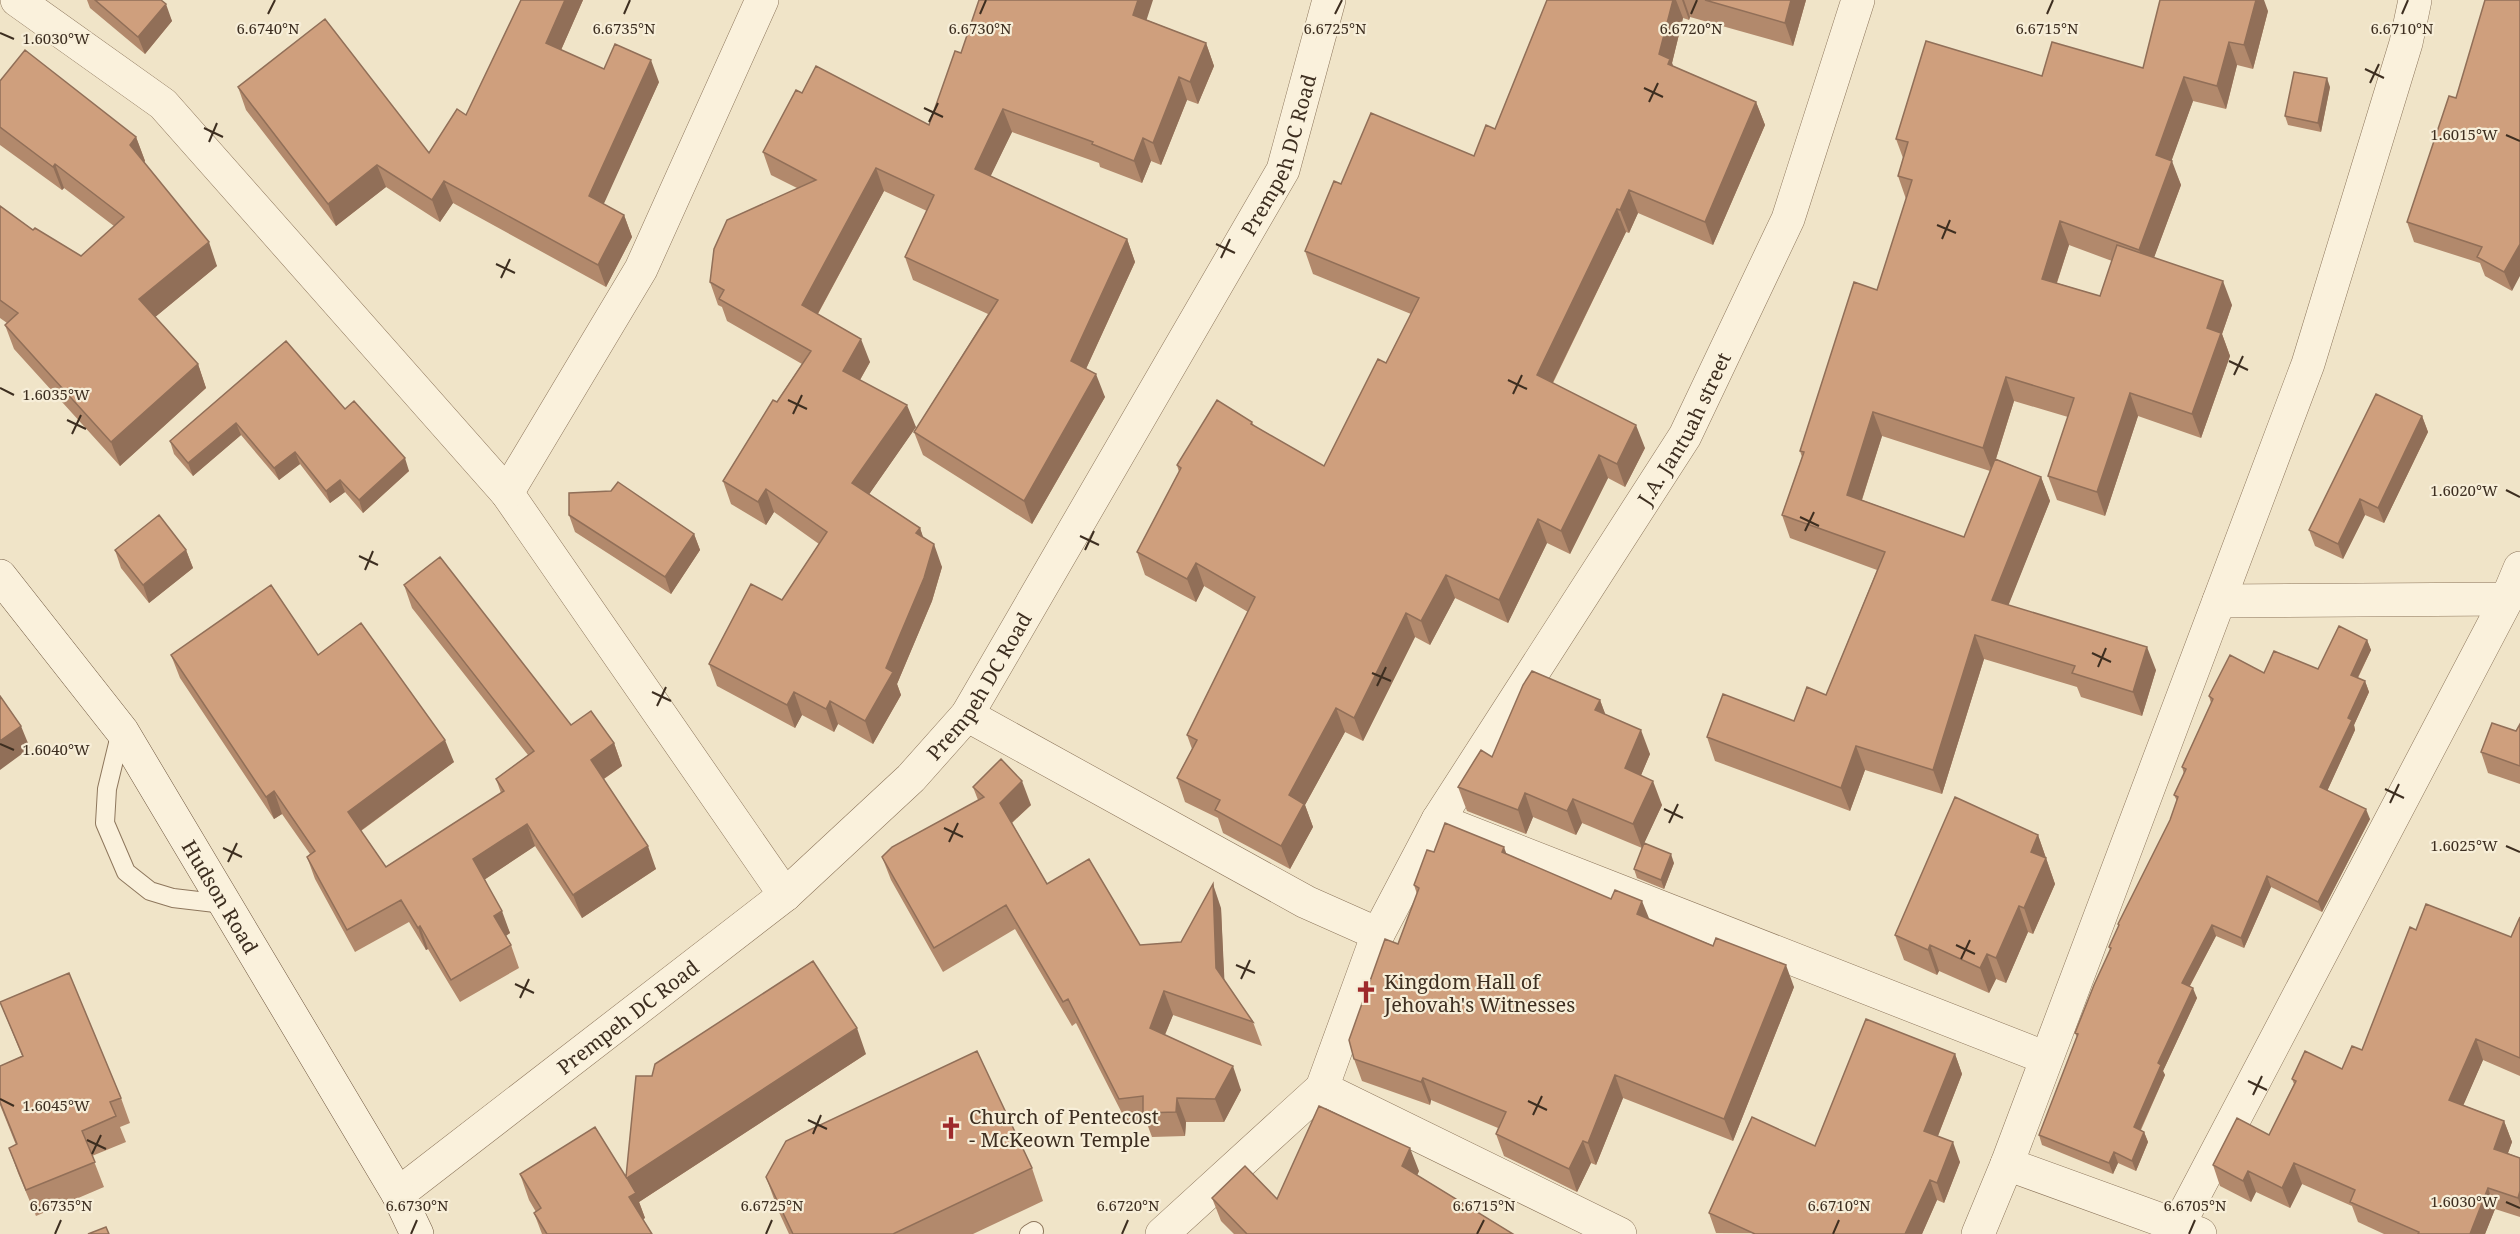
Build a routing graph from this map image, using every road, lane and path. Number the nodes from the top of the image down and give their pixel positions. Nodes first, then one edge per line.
1 (16, 0) edge
2 (762, 0) edge
3 (1329, 0) edge
4 (1858, 0) edge
5 (2415, 0) edge
6 (507, 493) junction
7 (2520, 568) edge
8 (0, 576) edge
9 (2507, 599) junction
10 (2219, 601) junction
11 (967, 715) junction
12 (122, 731) junction
13 (1438, 820) junction
14 (785, 895) junction
15 (224, 904) junction
16 (1378, 934) junction
17 (2046, 1058) junction
18 (1322, 1088) junction
19 (2007, 1164) junction
20 (398, 1194) junction
21 (2189, 1230) edge
22 (417, 1234) edge
23 (1162, 1234) edge
24 (1620, 1234) edge
25 (1978, 1234) edge

1 - 6 street
2 - 6 street
3 - 11 street, Prempeh DC Road
4 - 13 street, J.A. Jantuah street
5 - 10 street
6 - 14 street
7 - 9 street
8 - 12 street, Hudson Road
9 - 10 street
9 - 21 street
10 - 17 street
11 - 14 street, Prempeh DC Road
11 - 16 street
12 - 15 street, Hudson Road
12 - 15 lane
13 - 16 street, J.A. Jantuah street
13 - 17 street
14 - 20 street, Prempeh DC Road
15 - 20 street, Hudson Road
16 - 18 street, J.A. Jantuah street
17 - 19 street
18 - 23 street
18 - 24 street
19 - 21 street
19 - 25 street
20 - 22 street, Hudson Road

